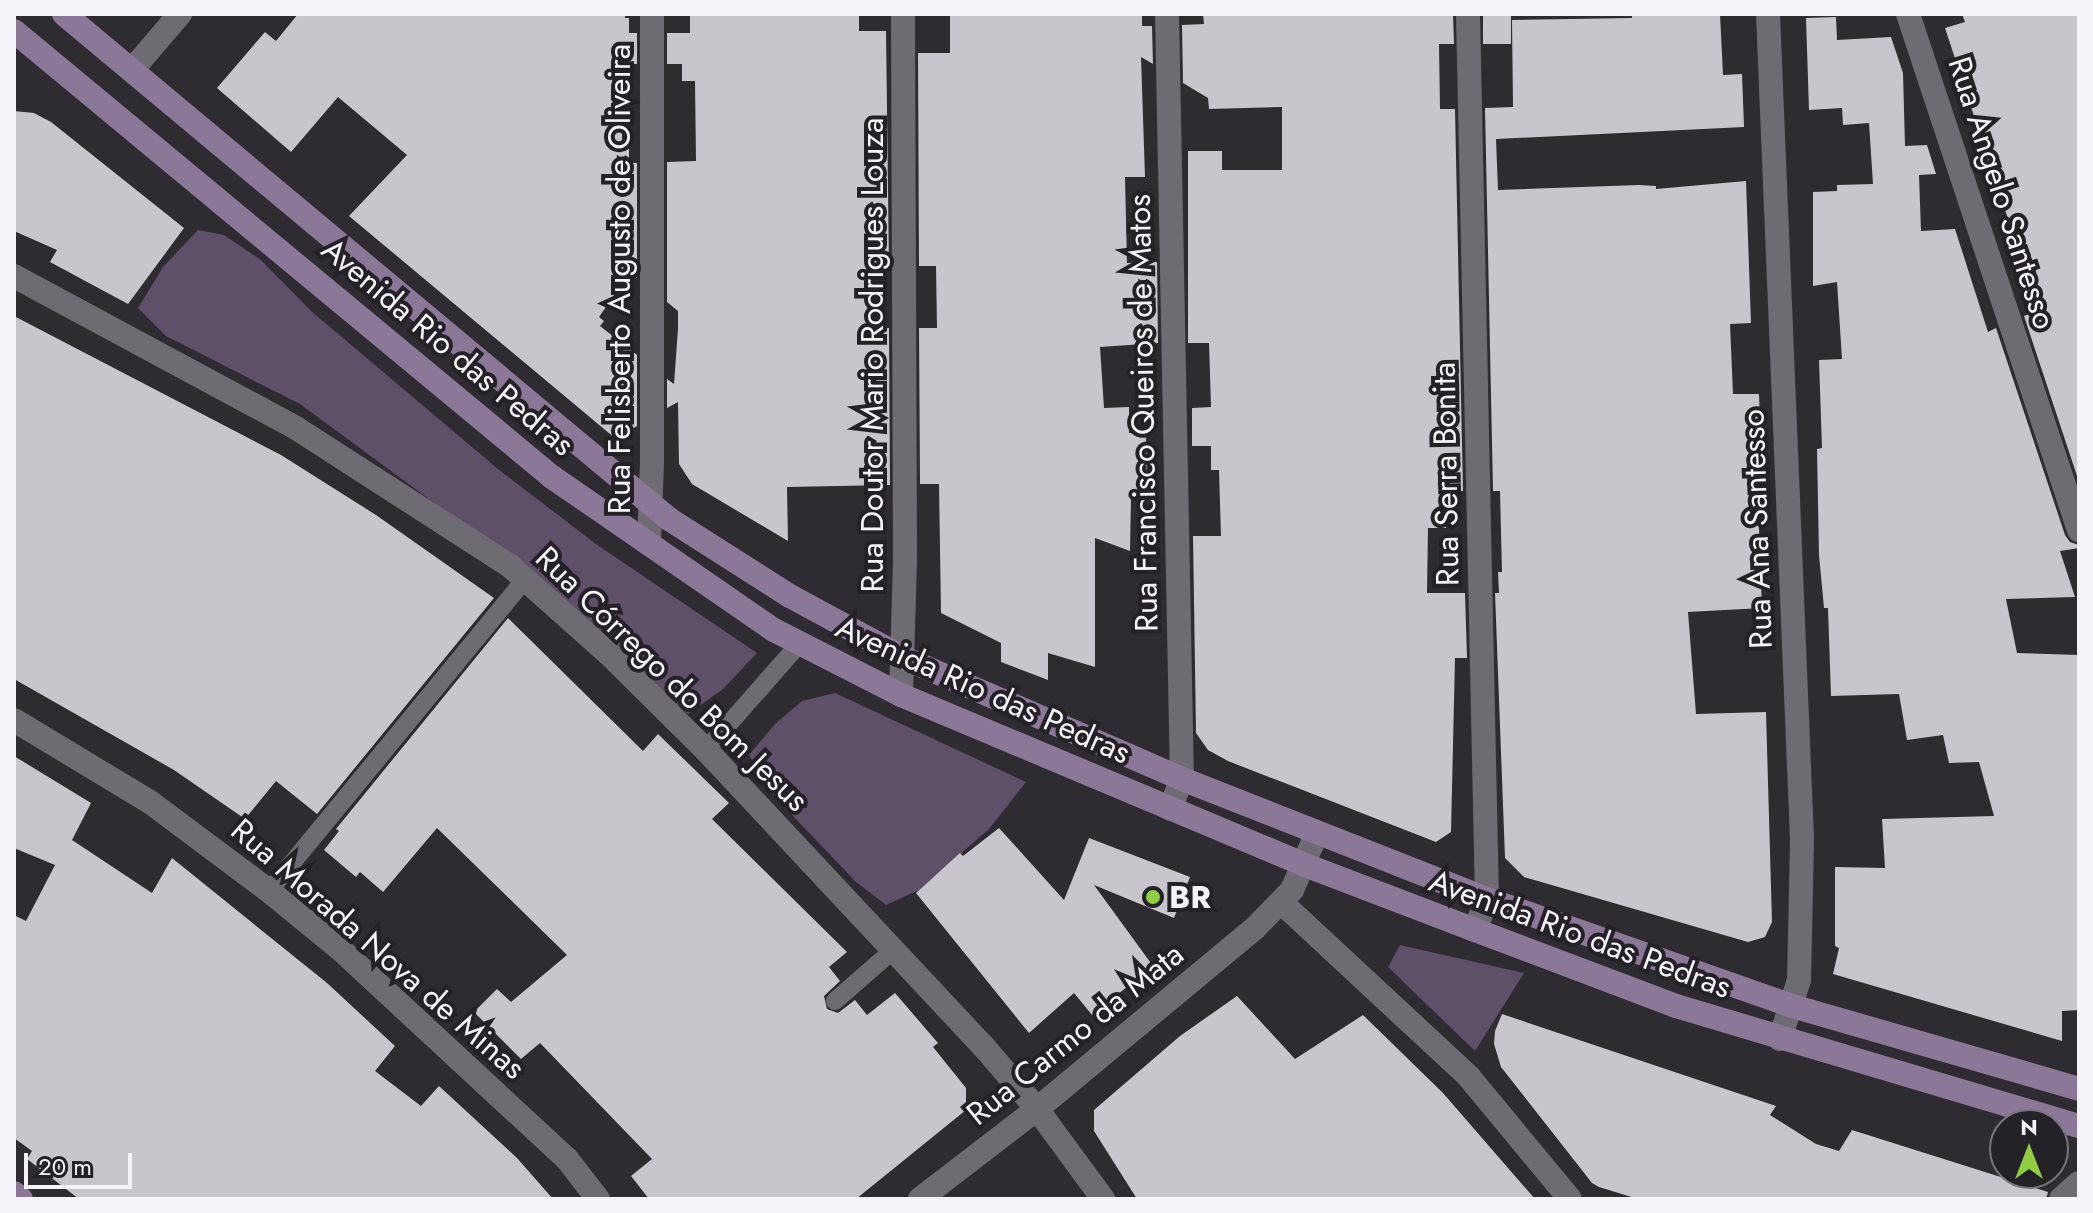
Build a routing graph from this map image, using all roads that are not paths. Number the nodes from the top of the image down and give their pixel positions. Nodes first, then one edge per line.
1 (64, 14) edge
2 (180, 14) edge
3 (652, 14) edge
4 (903, 14) edge
5 (1167, 14) edge
6 (1468, 14) edge
7 (1768, 14) edge
8 (1908, 14) edge
9 (14, 31) edge
10 (132, 70) junction
11 (14, 276) edge
12 (650, 503) junction
13 (2079, 530) edge
14 (649, 544) junction
15 (525, 579) junction
16 (800, 643) junction
17 (904, 658) junction
18 (901, 695) junction
19 (14, 720) edge
20 (706, 750) junction
21 (1182, 779) junction
22 (1170, 809) junction
23 (1316, 835) junction
24 (1305, 865) junction
25 (269, 891) junction
26 (1487, 899) junction
27 (1282, 903) junction
28 (1475, 930) junction
29 (893, 950) junction
30 (835, 1001) dead end
31 (1792, 1006) junction
32 (1780, 1039) junction
33 (2079, 1089) edge
34 (1037, 1109) junction
35 (2079, 1126) edge
36 (2079, 1183) edge
37 (14, 1193) edge
38 (21, 1199) edge
39 (598, 1199) edge
40 (920, 1199) edge
41 (1103, 1199) edge
42 (1570, 1199) edge
43 (2061, 1199) edge

1 - 10 main road, Avenida Rio das Pedras
2 - 10 street
3 - 12 street, Rua Felisberto Augusto de Oliveira
4 - 17 street, Rua Doutor Mario Rodrigues Louza
5 - 21 street, Rua Francisco Queiros de Matos
6 - 26 street, Rua Serra Bonita
7 - 31 street, Rua Ana Santesso
8 - 13 street, Rua Angelo Santesso
9 - 14 main road, Avenida Rio das Pedras
10 - 12 main road, Avenida Rio das Pedras
11 - 15 street, Rua Córrego do Bom Jesus
12 - 14 street, Rua Felisberto Augusto de Oliveira
12 - 17 main road, Avenida Rio das Pedras
14 - 16 main road, Avenida Rio das Pedras
15 - 20 street, Rua Córrego do Bom Jesus
15 - 25 lane
16 - 18 main road, Avenida Rio das Pedras
16 - 20 lane
17 - 18 street, Rua Doutor Mario Rodrigues Louza
17 - 21 main road, Avenida Rio das Pedras
18 - 22 main road, Avenida Rio das Pedras
19 - 25 street, Rua Morada Nova de Minas
20 - 29 street, Rua Córrego do Bom Jesus
21 - 22 street, Rua Francisco Queiros de Matos
21 - 23 main road, Avenida Rio das Pedras
22 - 24 main road, Avenida Rio das Pedras
23 - 24 street, Rua Carmo da Mata
23 - 26 main road, Avenida Rio das Pedras
24 - 27 street, Rua Carmo da Mata
24 - 28 main road, Avenida Rio das Pedras
25 - 39 street, Rua Morada Nova de Minas
26 - 28 street, Rua Serra Bonita
26 - 31 main road, Avenida Rio das Pedras
27 - 34 street, Rua Carmo da Mata
27 - 42 street
28 - 32 main road, Avenida Rio das Pedras
29 - 30 lane
29 - 34 street, Rua Córrego do Bom Jesus
31 - 32 street, Rua Ana Santesso
31 - 33 main road, Avenida Rio das Pedras
32 - 35 main road, Avenida Rio das Pedras
34 - 40 street, Rua Carmo da Mata
34 - 41 street, Rua Córrego do Bom Jesus
36 - 43 street
37 - 38 main road

